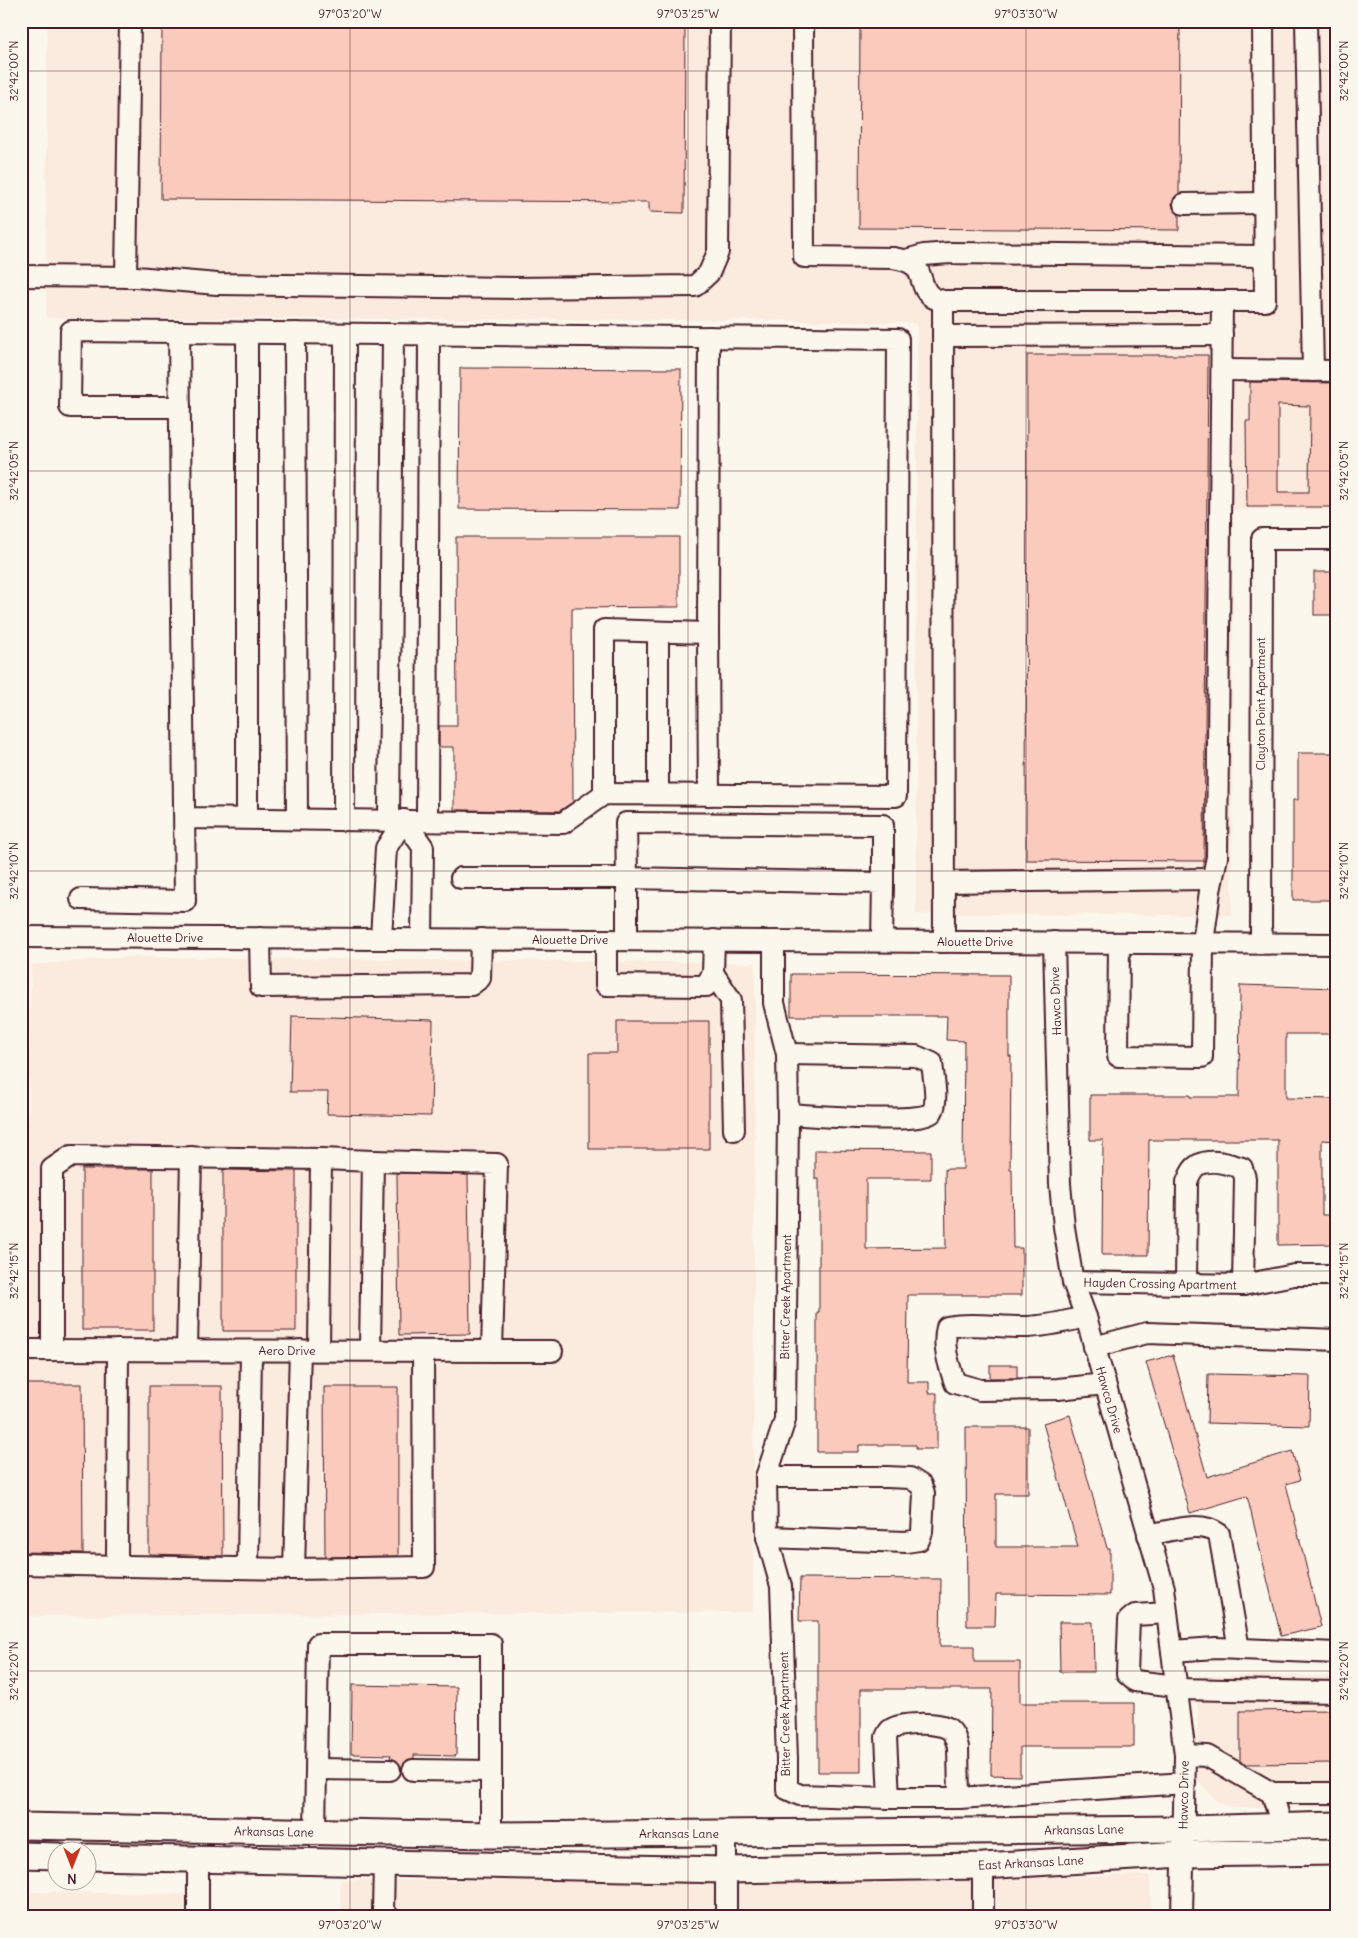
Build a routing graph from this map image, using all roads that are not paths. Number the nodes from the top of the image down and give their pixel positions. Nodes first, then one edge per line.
1 (130, 21) edge
2 (720, 21) edge
3 (803, 21) edge
4 (1264, 21) edge
5 (1306, 21) edge
6 (1264, 203) junction
7 (1184, 204) dead end
8 (1264, 256) junction
9 (906, 260) junction
10 (21, 276) edge
11 (126, 277) junction
12 (943, 300) junction
13 (1222, 301) junction
14 (179, 332) junction
15 (247, 333) junction
16 (295, 333) junction
17 (345, 334) junction
18 (393, 334) junction
19 (429, 334) junction
20 (1222, 335) junction
21 (943, 336) junction
22 (709, 337) junction
23 (1222, 370) junction
24 (1313, 371) junction
25 (1337, 371) edge
26 (180, 407) junction
27 (1337, 538) edge
28 (658, 632) junction
29 (708, 633) junction
30 (604, 794) junction
31 (658, 794) junction
32 (709, 794) junction
33 (185, 818) junction
34 (247, 818) junction
35 (297, 819) junction
36 (344, 819) junction
37 (396, 820) junction
38 (427, 820) junction
39 (461, 878) dead end
40 (627, 878) junction
41 (1212, 880) junction
42 (944, 882) junction
43 (883, 883) junction
44 (81, 899) dead end
45 (21, 937) edge
46 (260, 938) junction
47 (381, 939) junction
48 (422, 939) junction
49 (481, 939) junction
50 (606, 940) junction
51 (627, 940) junction
52 (714, 940) junction
53 (774, 941) junction
54 (882, 941) junction
55 (944, 942) junction
56 (1054, 942) junction
57 (1119, 943) junction
58 (1203, 943) junction
59 (1261, 943) junction
60 (1337, 944) edge
61 (712, 973) junction
62 (787, 1054) junction
63 (788, 1114) junction
64 (734, 1130) dead end
65 (191, 1157) junction
66 (321, 1159) junction
67 (374, 1161) junction
68 (1337, 1276) edge
69 (1073, 1282) junction
70 (1186, 1284) junction
71 (1243, 1285) junction
72 (1086, 1317) junction
73 (1337, 1340) edge
74 (1094, 1347) junction
75 (21, 1350) edge
76 (52, 1350) junction
77 (118, 1350) junction
78 (187, 1350) junction
79 (309, 1350) junction
80 (370, 1350) junction
81 (251, 1351) junction
82 (423, 1351) junction
83 (492, 1351) junction
84 (552, 1351) dead end
85 (1105, 1384) junction
86 (766, 1476) junction
87 (1148, 1535) junction
88 (767, 1537) junction
89 (21, 1564) edge
90 (117, 1566) junction
91 (248, 1568) junction
92 (294, 1569) junction
93 (1167, 1613) junction
94 (1238, 1649) junction
95 (1172, 1651) junction
96 (1337, 1653) edge
97 (1176, 1687) junction
98 (1337, 1692) edge
99 (1184, 1755) junction
100 (316, 1769) junction
101 (390, 1770) dead end
102 (413, 1770) dead end
103 (491, 1771) junction
104 (1186, 1782) junction
105 (1272, 1793) junction
106 (1337, 1793) edge
107 (889, 1798) junction
108 (959, 1798) junction
109 (1337, 1825) edge
110 (21, 1826) edge
111 (1282, 1827) junction
112 (1184, 1829) junction
113 (315, 1833) junction
114 (726, 1833) junction
115 (491, 1835) junction
116 (1337, 1852) edge
117 (1183, 1854) junction
118 (21, 1855) edge
119 (48, 1856) edge
120 (98, 1857) edge
121 (198, 1861) junction
122 (384, 1865) junction
123 (983, 1866) junction
124 (726, 1870) junction
125 (198, 1917) edge
126 (389, 1917) edge
127 (726, 1917) edge
128 (983, 1917) edge
129 (1182, 1917) edge

1 - 11 street
2 - 11 street
3 - 9 street
4 - 6 street
5 - 24 street
6 - 7 street
6 - 8 street
8 - 9 street
8 - 13 street
9 - 12 street
10 - 11 street
12 - 13 street
12 - 21 street
13 - 20 street
14 - 15 street
14 - 26 street
14 - 26 street
15 - 16 street
15 - 34 street
16 - 17 street
16 - 35 street
17 - 18 street
17 - 36 street
18 - 19 street
18 - 37 street
19 - 22 street
19 - 38 street
20 - 21 street
20 - 23 street
21 - 42 street
22 - 29 street
22 - 32 street
23 - 24 street
23 - 41 street
24 - 25 street
26 - 33 street
27 - 59 street, Clayton Point Apartment
28 - 29 street
28 - 30 street
28 - 31 street
29 - 32 street
30 - 31 street
30 - 38 street
31 - 32 street
33 - 34 street
33 - 44 street
34 - 35 street
35 - 36 street
36 - 37 street
37 - 38 street
37 - 47 street
37 - 48 street
39 - 40 street
40 - 43 street
40 - 43 street
40 - 51 street
41 - 42 street
41 - 58 street
42 - 55 street
43 - 54 street
45 - 46 street, Alouette Drive
46 - 47 street, Alouette Drive
46 - 49 street
47 - 48 street, Alouette Drive
48 - 49 street, Alouette Drive
49 - 50 street, Alouette Drive
50 - 51 street, Alouette Drive
50 - 61 street
51 - 52 street, Alouette Drive
52 - 53 street, Alouette Drive
52 - 61 street
53 - 54 street, Alouette Drive
53 - 62 street, Bitter Creek Apartment
54 - 55 street, Alouette Drive
55 - 56 street, Alouette Drive
56 - 57 street, Alouette Drive
56 - 69 street, Hawco Drive
57 - 58 street, Alouette Drive
57 - 58 street
58 - 59 street, Alouette Drive
59 - 60 street, Alouette Drive
61 - 64 street
62 - 63 street, Bitter Creek Apartment
62 - 63 street
63 - 86 street, Bitter Creek Apartment
65 - 66 street
65 - 76 street
65 - 78 street
66 - 67 street
66 - 79 street
67 - 80 street
67 - 83 street
68 - 71 street, Hayden Crossing Apartment
69 - 70 street, Hayden Crossing Apartment
69 - 72 street, Hawco Drive
70 - 71 street, Hayden Crossing Apartment
70 - 71 street
72 - 74 street, Hawco Drive
72 - 85 street
73 - 74 street
74 - 85 street, Hawco Drive
75 - 76 street, Aero Drive
76 - 77 street, Aero Drive
77 - 78 street, Aero Drive
77 - 90 street
78 - 81 street, Aero Drive
79 - 80 street, Aero Drive
79 - 81 street, Aero Drive
79 - 92 street
80 - 82 street, Aero Drive
81 - 91 street
82 - 83 street, Aero Drive
82 - 92 street
83 - 84 street, Aero Drive
85 - 87 street, Hawco Drive
86 - 88 street, Bitter Creek Apartment
86 - 88 street
87 - 93 street, Hawco Drive
87 - 94 street
88 - 107 street, Bitter Creek Apartment
89 - 90 street
90 - 91 street
91 - 92 street
93 - 95 street, Hawco Drive
93 - 97 street
94 - 95 street
94 - 96 street
95 - 97 street, Hawco Drive
97 - 98 street
97 - 99 street, Hawco Drive
99 - 104 street, Hawco Drive
99 - 105 street
100 - 101 street
100 - 103 street
100 - 113 street
102 - 103 street
103 - 115 street
104 - 108 street, Bitter Creek Apartment
104 - 112 street, Hawco Drive
105 - 106 street
105 - 111 street
107 - 108 street, Bitter Creek Apartment
107 - 108 street
109 - 111 main road, Arkansas Lane
110 - 113 main road, Arkansas Lane
111 - 112 main road, Arkansas Lane
112 - 114 main road, Arkansas Lane
112 - 117 street, Hawco Drive
113 - 115 main road, Arkansas Lane
114 - 115 main road, Arkansas Lane
114 - 124 street
116 - 117 main road, East Arkansas Lane
117 - 123 main road, East Arkansas Lane
117 - 129 street, Hawco Drive
118 - 119 main road
120 - 121 main road
121 - 122 main road
121 - 125 street
122 - 124 main road
122 - 126 street
123 - 124 main road, East Arkansas Lane
123 - 128 street
124 - 127 street

